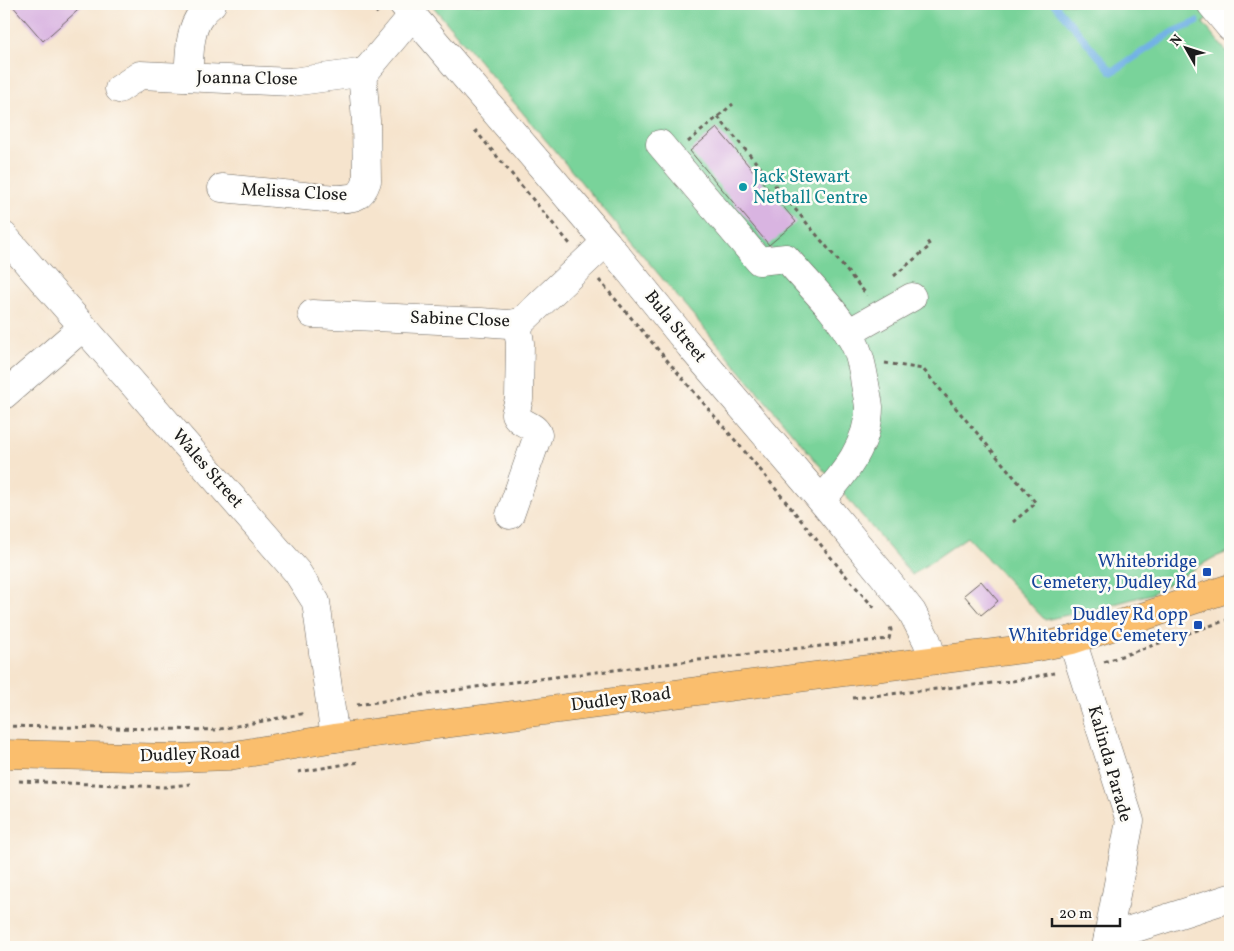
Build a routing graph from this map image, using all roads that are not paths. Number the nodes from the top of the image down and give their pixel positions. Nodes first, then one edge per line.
1 (212, 4) edge
2 (1211, 4) edge
3 (404, 18) edge
4 (1230, 27) edge
5 (362, 72) junction
6 (188, 77) junction
7 (119, 89) dead end
8 (666, 150) road end
9 (222, 188) dead end
10 (4, 236) edge
11 (606, 242) junction
12 (912, 297) dead end
13 (312, 314) dead end
14 (517, 323) junction
15 (83, 327) junction
16 (848, 333) junction
17 (4, 395) edge
18 (821, 500) junction
19 (510, 515) dead end
20 (1230, 588) edge
21 (1072, 640) junction
22 (933, 660) junction
23 (334, 738) junction
24 (4, 754) edge
25 (1230, 898) edge
26 (1107, 942) edge

1 - 6 street
2 - 4 street
3 - 5 street
3 - 11 street, Bula Street
5 - 6 street, Joanna Close
5 - 9 street, Melissa Close
6 - 7 street, Joanna Close
8 - 16 street
10 - 15 street, Wales Street
11 - 14 street, Sabine Close
11 - 18 street, Bula Street
12 - 16 street
13 - 14 street, Sabine Close
14 - 19 street
15 - 17 street
15 - 23 street, Wales Street
16 - 18 street
18 - 22 street, Bula Street
20 - 21 main road, Dudley Road
21 - 22 main road, Dudley Road
21 - 26 street, Kalinda Parade
22 - 23 main road, Dudley Road
23 - 24 main road, Dudley Road
25 - 26 street

